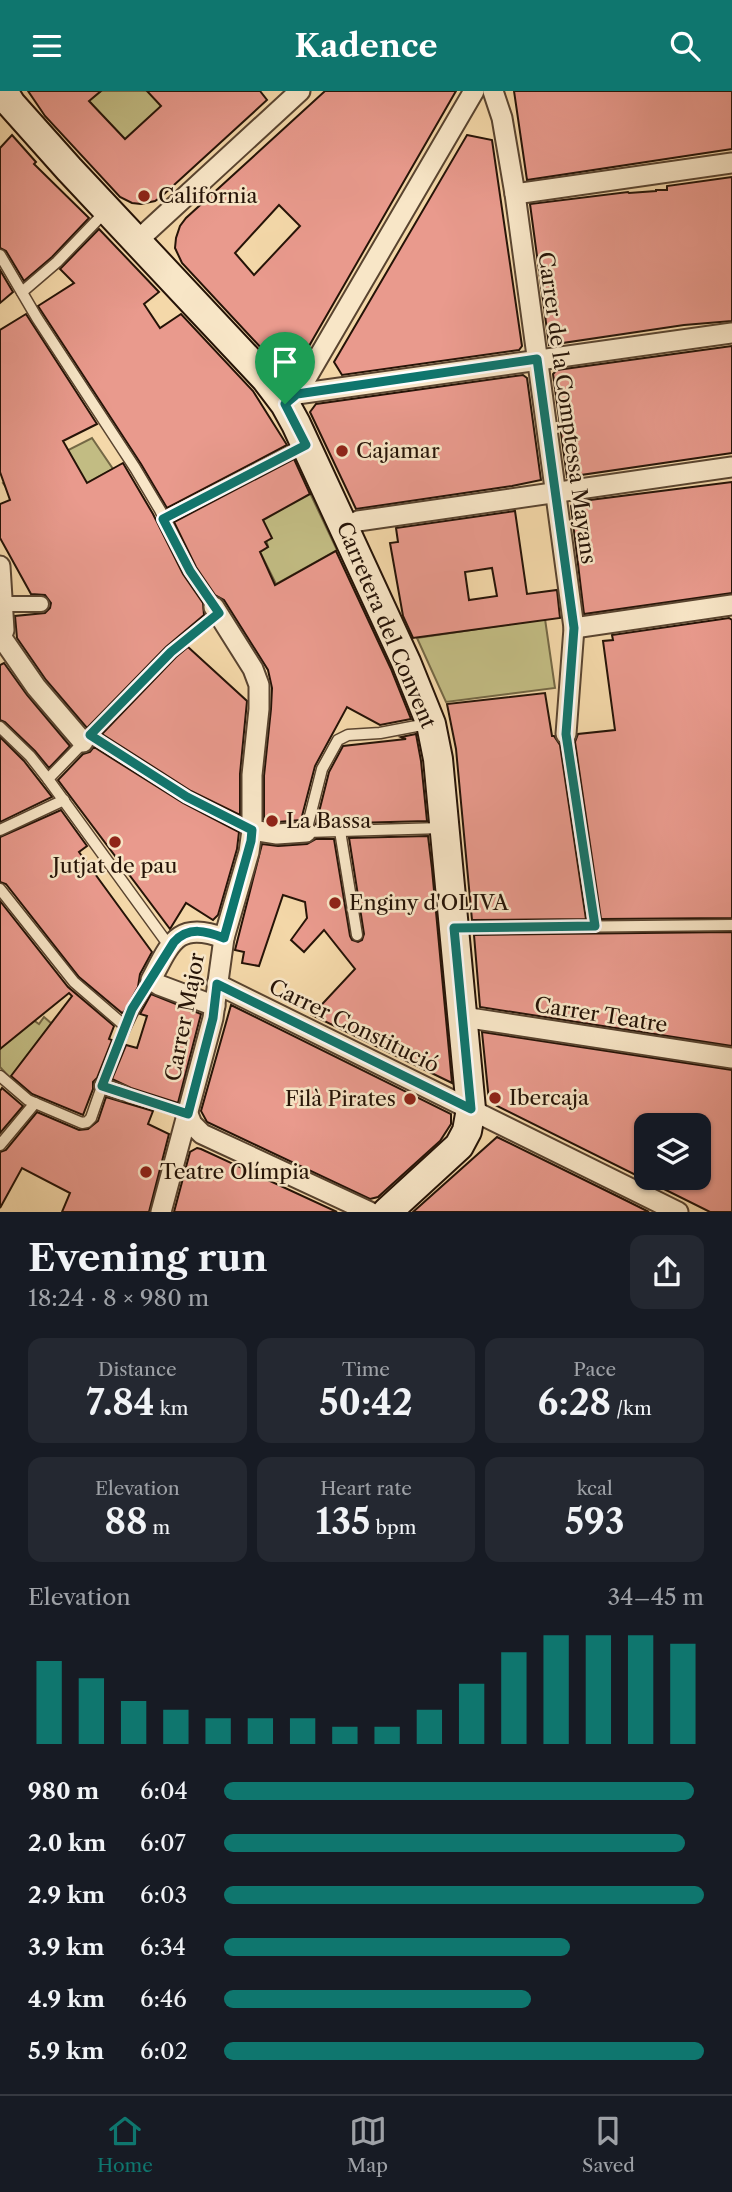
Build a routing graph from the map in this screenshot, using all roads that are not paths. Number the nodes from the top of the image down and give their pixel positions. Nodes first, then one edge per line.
1 (4, 91) edge
2 (474, 91) edge
3 (493, 91) edge
4 (289, 94) edge
5 (732, 163) edge
6 (515, 194) junction
7 (107, 210) junction
8 (137, 241) junction
9 (0, 255) edge
10 (22, 292) junction
11 (732, 333) edge
12 (537, 359) junction
13 (291, 399) junction
14 (306, 445) junction
15 (732, 467) edge
16 (556, 492) junction
17 (163, 519) junction
18 (345, 528) junction
19 (0, 566) edge
20 (2, 604) edge
21 (41, 604) dead end
22 (732, 605) edge
23 (216, 610) junction
24 (574, 628) junction
25 (1, 640) edge
26 (431, 724) junction
27 (0, 727) edge
28 (566, 734) joint
29 (87, 739) junction
30 (48, 779) junction
31 (64, 800) junction
32 (445, 828) junction
33 (0, 830) edge
34 (252, 830) junction
35 (340, 831) junction
36 (306, 832) junction
37 (0, 889) edge
38 (732, 925) edge
39 (595, 926) junction
40 (454, 928) junction
41 (357, 935) dead end
42 (224, 938) junction
43 (170, 947) junction
44 (151, 980) junction
45 (217, 984) junction
46 (215, 1006) junction
47 (463, 1017) junction
48 (125, 1026) junction
49 (732, 1058) edge
50 (0, 1076) edge
51 (102, 1086) junction
52 (122, 1093) joint
53 (35, 1103) junction
54 (471, 1109) junction
55 (188, 1114) junction
56 (0, 1145) edge
57 (161, 1212) edge
58 (370, 1212) edge
59 (387, 1212) edge
60 (678, 1212) edge

1 - 7 main road, Carretera del Convent
2 - 13 street
3 - 6 street, Carrer de la Comptessa Mayans
4 - 8 street
5 - 6 street
6 - 12 street, Carrer de la Comptessa Mayans
7 - 8 main road, Carretera del Convent
7 - 10 lane
8 - 13 main road, Carretera del Convent
9 - 10 lane
10 - 17 lane
11 - 12 street
12 - 13 street
12 - 16 street, Carrer de la Comptessa Mayans
13 - 14 main road, Carretera del Convent
14 - 17 lane
14 - 18 main road, Carretera del Convent
15 - 16 street
16 - 18 street
16 - 24 street, Carrer de la Comptessa Mayans
17 - 23 lane
18 - 26 main road, Carretera del Convent
19 - 20 street
20 - 21 street
20 - 25 street
22 - 24 street
23 - 29 lane
23 - 34 street, Carrer Major
24 - 28 street, Carrer de la Comptessa Mayans
25 - 29 street
26 - 32 main road, Carretera del Convent
26 - 36 lane
27 - 30 lane
28 - 39 lane
29 - 30 lane
29 - 34 lane
30 - 31 lane
31 - 33 lane
31 - 43 lane
32 - 35 lane
32 - 40 main road, Carretera del Convent
34 - 36 street
34 - 42 street, Carrer Major
35 - 36 lane
35 - 41 lane
37 - 48 lane
38 - 39 lane
39 - 40 lane
40 - 47 main road, Carretera del Convent
42 - 43 street
42 - 45 street, Carrer Major
43 - 44 street
44 - 46 street
44 - 48 lane
45 - 46 street, Carrer Major
45 - 54 street, Carrer Constitució
46 - 55 street, Carrer Major
47 - 49 street, Carrer Teatre
47 - 54 main road, Carretera del Convent
48 - 51 lane
50 - 53 lane
51 - 52 street
51 - 53 lane
52 - 55 lane
53 - 56 lane
54 - 59 main road
54 - 60 street, Carrer Constitució
55 - 57 street, Carrer Major
55 - 58 street

